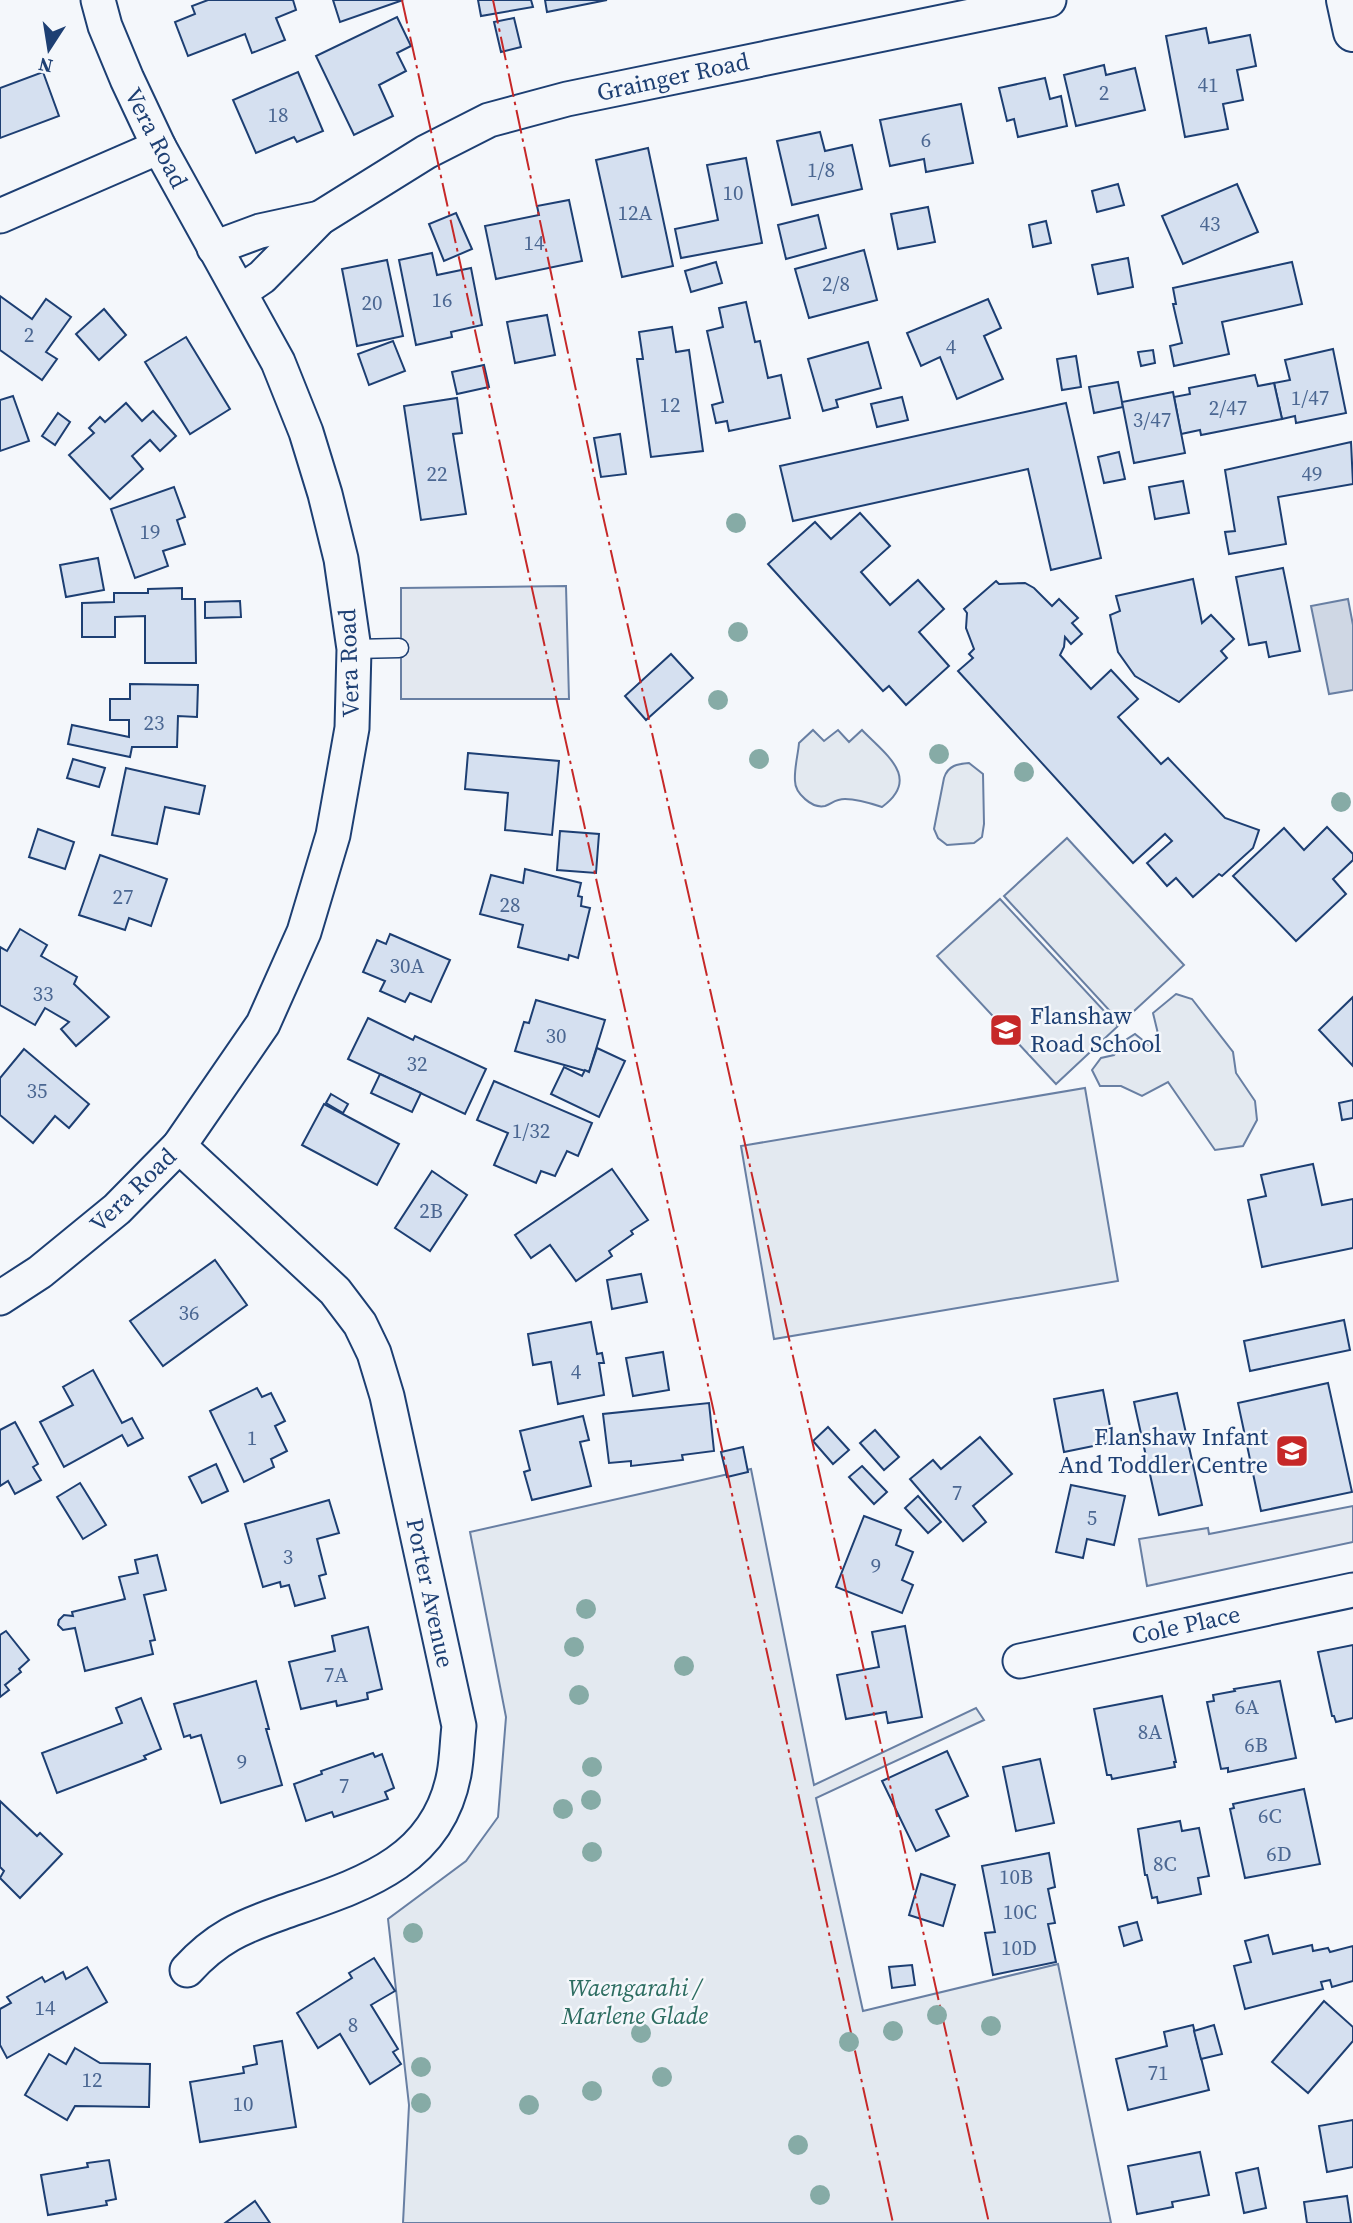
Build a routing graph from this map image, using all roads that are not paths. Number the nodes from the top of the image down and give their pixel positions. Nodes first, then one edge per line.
1 (98, 0) edge
2 (1049, 0) edge
3 (1346, 0) edge
4 (1353, 32) edge
5 (159, 148) junction
6 (0, 216) edge
7 (320, 218) junction
8 (214, 248) junction
9 (240, 292) junction
10 (399, 648) dead end
11 (354, 649) junction
12 (179, 1146) junction
13 (0, 1298) edge
14 (1353, 1590) edge
15 (1020, 1661) dead end
16 (187, 1970) dead end

1 - 5 street, Vera Road
2 - 7 street, Grainger Road
3 - 4 street
5 - 6 street
5 - 8 street, Vera Road
7 - 8 street, Grainger Road
7 - 9 street, Grainger Road
8 - 9 street, Vera Road
9 - 11 street, Vera Road
10 - 11 lane
11 - 12 street, Vera Road
12 - 13 street, Vera Road
12 - 16 street, Porter Avenue
14 - 15 street, Cole Place

